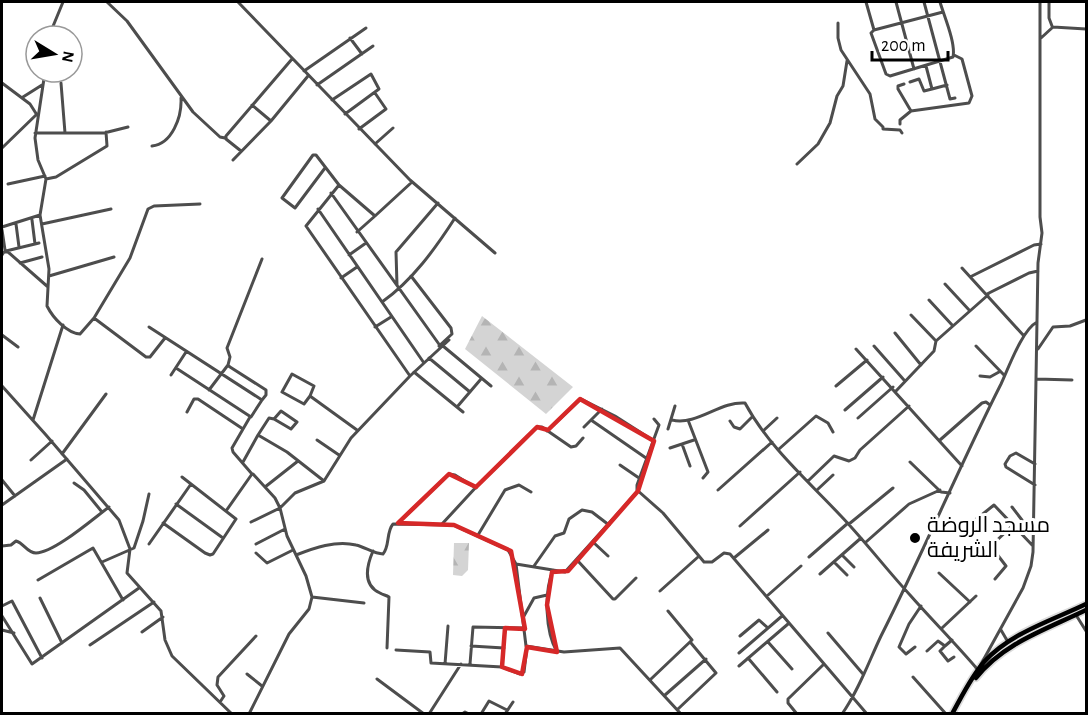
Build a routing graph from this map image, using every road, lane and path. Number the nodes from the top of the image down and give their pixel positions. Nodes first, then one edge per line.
1 (63, 2) edge
2 (106, 2) edge
3 (238, 2) edge
4 (866, 2) edge
5 (896, 2) edge
6 (924, 2) edge
7 (940, 2) edge
8 (1040, 2) edge
9 (1049, 2) edge
10 (943, 12) junction
11 (928, 16) junction
12 (838, 23) dead end
13 (902, 23) junction
14 (54, 24) edge
15 (1053, 27) junction
16 (366, 28) dead end
17 (1086, 29) edge
18 (874, 30) junction
19 (350, 38) junction
20 (1040, 40) junction
21 (373, 46) dead end
22 (362, 54) junction
23 (954, 55) junction
24 (292, 59) junction
25 (847, 61) junction
26 (941, 61) junction
27 (926, 66) junction
28 (914, 69) junction
29 (304, 71) junction
30 (308, 76) junction
31 (910, 81) dead end
32 (2, 83) edge
33 (43, 84) joint
34 (61, 84) edge
35 (904, 84) dead end
36 (317, 85) junction
37 (947, 85) junction
38 (932, 89) junction
39 (375, 93) junction
40 (181, 96) junction
41 (23, 97) junction
42 (955, 98) dead end
43 (332, 100) junction
44 (252, 105) junction
45 (910, 111) junction
46 (37, 114) junction
47 (345, 114) junction
48 (271, 121) junction
49 (900, 124) dead end
50 (128, 127) dead end
51 (393, 128) dead end
52 (359, 129) junction
53 (106, 132) junction
54 (65, 133) junction
55 (902, 133) dead end
56 (35, 134) junction
57 (225, 138) junction
58 (375, 144) junction
59 (152, 146) dead end
60 (2, 148) edge
61 (241, 151) junction
62 (233, 160) dead end
63 (797, 164) dead end
64 (325, 168) junction
65 (45, 178) junction
66 (412, 182) junction
67 (8, 184) dead end
68 (339, 185) junction
69 (331, 193) junction
70 (438, 203) junction
71 (200, 204) dead end
72 (111, 209) dead end
73 (318, 209) junction
74 (40, 215) junction
75 (375, 216) junction
76 (455, 218) junction
77 (32, 220) dead end
78 (16, 224) dead end
79 (42, 224) junction
80 (2, 229) edge
81 (357, 232) junction
82 (366, 243) junction
83 (1041, 244) junction
84 (2, 246) edge
85 (19, 247) junction
86 (5, 252) edge
87 (495, 253) dead end
88 (349, 255) junction
89 (42, 257) dead end
90 (114, 257) dead end
91 (262, 259) dead end
92 (20, 263) junction
93 (357, 267) junction
94 (962, 268) dead end
95 (1038, 271) junction
96 (49, 276) junction
97 (411, 276) junction
98 (971, 277) junction
99 (340, 278) junction
100 (945, 284) dead end
101 (48, 287) junction
102 (397, 288) junction
103 (987, 294) junction
104 (929, 300) dead end
105 (381, 302) junction
106 (970, 311) junction
107 (911, 315) dead end
108 (391, 317) junction
109 (94, 318) junction
110 (1086, 320) edge
111 (1038, 321) junction
112 (63, 325) junction
113 (953, 326) junction
114 (149, 327) dead end
115 (375, 327) junction
116 (895, 333) dead end
117 (2, 334) edge
118 (1024, 336) junction
119 (165, 338) junction
120 (449, 340) dead end
121 (936, 341) junction
122 (441, 346) junction
123 (874, 346) dead end
124 (976, 346) dead end
125 (18, 347) dead end
126 (856, 349) dead end
127 (186, 351) junction
128 (1037, 351) junction
129 (429, 358) junction
130 (867, 360) junction
131 (424, 363) junction
132 (228, 364) junction
133 (921, 365) junction
134 (176, 368) junction
135 (414, 372) junction
136 (999, 372) junction
137 (220, 373) junction
138 (171, 375) dead end
139 (1005, 375) junction
140 (410, 376) junction
141 (980, 376) dead end
142 (883, 377) junction
143 (481, 378) junction
144 (1036, 379) junction
145 (904, 380) junction
146 (1072, 380) dead end
147 (2, 386) edge
148 (491, 386) dead end
149 (836, 386) dead end
150 (894, 389) junction
151 (209, 390) junction
152 (470, 392) junction
153 (106, 394) dead end
154 (310, 396) junction
155 (262, 400) junction
156 (990, 405) junction
157 (675, 406) dead end
158 (909, 406) junction
159 (457, 407) junction
160 (602, 409) junction
161 (845, 410) dead end
162 (187, 412) dead end
163 (463, 412) dead end
164 (250, 417) junction
165 (752, 417) junction
166 (777, 418) dead end
167 (858, 418) dead end
168 (274, 419) junction
169 (654, 419) dead end
170 (33, 420) junction
171 (591, 420) junction
172 (672, 420) junction
173 (688, 420) junction
174 (730, 421) dead end
175 (584, 426) dead end
176 (243, 429) junction
177 (668, 429) dead end
178 (358, 430) junction
179 (547, 431) junction
180 (764, 431) junction
181 (833, 432) dead end
182 (258, 435) junction
183 (583, 438) dead end
184 (316, 440) dead end
185 (694, 440) junction
186 (940, 440) junction
187 (52, 441) junction
188 (654, 441) junction
189 (772, 442) junction
190 (682, 444) junction
191 (670, 448) dead end
192 (779, 449) junction
193 (62, 454) junction
194 (339, 454) junction
195 (67, 459) junction
196 (647, 459) junction
197 (31, 460) dead end
198 (298, 461) junction
199 (910, 462) dead end
200 (243, 463) junction
201 (1035, 464) junction
202 (620, 465) dead end
203 (690, 466) dead end
204 (962, 466) junction
205 (800, 472) junction
206 (252, 474) junction
207 (833, 475) dead end
208 (182, 477) dead end
209 (639, 478) junction
210 (703, 478) dead end
211 (2, 480) edge
212 (808, 480) junction
213 (324, 481) junction
214 (74, 483) dead end
215 (191, 484) junction
216 (1035, 485) junction
217 (265, 487) junction
218 (476, 488) junction
219 (893, 488) dead end
220 (718, 490) dead end
221 (817, 490) junction
222 (940, 490) junction
223 (638, 491) junction
224 (531, 492) dead end
225 (950, 493) junction
226 (149, 494) dead end
227 (15, 496) junction
228 (176, 504) junction
229 (2, 505) edge
230 (109, 507) junction
231 (1012, 507) dead end
232 (280, 508) junction
233 (226, 511) junction
234 (102, 512) junction
235 (251, 522) dead end
236 (974, 522) dead end
237 (163, 523) junction
238 (398, 523) junction
239 (848, 523) junction
240 (442, 524) junction
241 (609, 525) junction
242 (1013, 525) junction
243 (740, 526) dead end
244 (285, 529) junction
245 (768, 530) dead end
246 (1034, 534) junction
247 (478, 536) junction
248 (223, 538) junction
249 (861, 538) junction
250 (593, 542) junction
251 (866, 542) junction
252 (149, 544) dead end
253 (256, 544) dead end
254 (2, 546) edge
255 (1033, 546) junction
256 (130, 549) junction
257 (293, 550) junction
258 (373, 551) junction
259 (256, 553) dead end
260 (296, 555) junction
261 (842, 555) junction
262 (608, 556) dead end
263 (698, 557) junction
264 (809, 557) dead end
265 (734, 558) junction
266 (577, 560) junction
267 (101, 562) junction
268 (834, 562) junction
269 (516, 564) junction
270 (801, 566) dead end
271 (533, 567) junction
272 (855, 567) dead end
273 (553, 570) junction
274 (939, 573) dead end
275 (820, 574) dead end
276 (847, 575) dead end
277 (636, 578) dead end
278 (995, 579) dead end
279 (38, 580) dead end
280 (140, 588) junction
281 (905, 589) junction
282 (660, 591) dead end
283 (547, 595) junction
284 (766, 596) junction
285 (976, 596) dead end
286 (312, 597) junction
287 (40, 598) dead end
288 (123, 600) junction
289 (154, 602) junction
290 (970, 602) junction
291 (364, 603) dead end
292 (1086, 604) edge
293 (2, 606) edge
294 (921, 606) junction
295 (1086, 610) edge
296 (668, 611) dead end
297 (1076, 615) junction
298 (2, 616) edge
299 (782, 616) junction
300 (163, 617) junction
301 (523, 617) junction
302 (789, 624) junction
303 (448, 626) dead end
304 (505, 628) junction
305 (524, 628) junction
306 (768, 628) junction
307 (942, 628) junction
308 (1001, 628) junction
309 (2, 630) edge
310 (1086, 631) edge
311 (142, 632) dead end
312 (14, 633) junction
313 (828, 633) dead end
314 (256, 636) dead end
315 (740, 636) dead end
316 (952, 640) junction
317 (768, 642) junction
318 (62, 643) junction
319 (691, 643) junction
320 (1010, 644) junction
321 (90, 645) dead end
322 (471, 646) junction
323 (945, 646) junction
324 (527, 647) junction
325 (915, 647) dead end
326 (387, 648) dead end
327 (504, 648) junction
328 (396, 650) dead end
329 (927, 651) dead end
330 (557, 652) junction
331 (739, 653) dead end
332 (954, 657) dead end
333 (42, 658) junction
334 (748, 658) junction
335 (706, 659) junction
336 (445, 664) junction
337 (461, 664) junction
338 (824, 664) junction
339 (470, 665) junction
340 (739, 666) dead end
341 (502, 667) junction
342 (792, 669) dead end
343 (979, 669) junction
344 (247, 674) dead end
345 (863, 674) junction
346 (913, 677) dead end
347 (377, 679) dead end
348 (651, 679) junction
349 (262, 687) junction
350 (966, 689) junction
351 (777, 692) dead end
352 (665, 695) junction
353 (852, 695) junction
354 (220, 702) junction
355 (513, 702) dead end
356 (678, 709) junction
357 (506, 712) edge
358 (232, 714) edge
359 (249, 714) edge
360 (424, 714) edge
361 (429, 714) edge
362 (462, 714) edge
363 (469, 714) edge
364 (481, 714) edge
365 (681, 714) edge
366 (797, 714) edge
367 (842, 714) edge
368 (867, 714) edge
369 (946, 714) edge
370 (952, 714) edge

1 - 14 street
2 - 40 street
3 - 24 street
4 - 18 street
5 - 13 street
6 - 11 street
7 - 10 street
8 - 20 street
9 - 15 street
10 - 11 street
10 - 23 street
11 - 13 street
11 - 26 street
12 - 25 street
13 - 18 street
13 - 28 street
15 - 17 street
15 - 20 street
16 - 19 street
18 - 28 street
19 - 22 street
19 - 29 street
20 - 83 street
21 - 22 street
22 - 36 street
23 - 26 street
23 - 45 street
24 - 29 street
24 - 44 street
25 - 55 street
25 - 63 street
26 - 27 street
26 - 37 street
27 - 28 street
27 - 38 street
29 - 30 street
30 - 36 street
30 - 48 street
31 - 38 street
32 - 41 street
33 - 41 street
33 - 46 street
34 - 54 street
35 - 45 street
36 - 43 street
37 - 38 street
37 - 42 street
39 - 43 street
39 - 47 street
39 - 52 street
40 - 57 street
40 - 59 street
41 - 46 street
43 - 47 street
44 - 48 street
44 - 57 street
45 - 49 street
46 - 56 street
46 - 60 street
47 - 52 street
48 - 61 street
50 - 53 street
51 - 58 street
52 - 58 street
53 - 54 street
53 - 65 street
54 - 56 street
56 - 65 street
57 - 61 street
58 - 66 street
61 - 62 street
64 - 64 street
64 - 68 street
65 - 67 street
65 - 74 street
66 - 70 street
66 - 75 street
68 - 69 street
68 - 75 street
69 - 73 street
69 - 81 street
70 - 76 street
70 - 102 street
71 - 109 street
72 - 79 street
73 - 88 street
73 - 99 street
74 - 79 street
74 - 80 street
75 - 81 street
76 - 87 street
76 - 97 street
77 - 85 street
78 - 85 street
79 - 96 street
80 - 86 street
81 - 82 street
82 - 88 street
82 - 102 street
83 - 95 street
83 - 98 street
84 - 86 street
85 - 86 street
86 - 92 street
88 - 93 street
89 - 92 street
90 - 96 street
91 - 132 street
92 - 101 street
93 - 99 street
93 - 105 street
94 - 98 street
95 - 103 street
95 - 111 street
96 - 101 street
97 - 102 street
97 - 122 street
98 - 103 street
99 - 115 street
100 - 106 street
101 - 112 street
102 - 105 street
102 - 122 street
103 - 106 street
103 - 118 street
104 - 113 street
105 - 108 street
106 - 113 street
107 - 121 street
108 - 115 street
108 - 131 street
109 - 112 street
109 - 119 street
110 - 128 street
111 - 118 street
111 - 128 street
112 - 170 street
113 - 121 street
114 - 119 street
115 - 140 street
116 - 133 street
117 - 125 street
118 - 139 street
119 - 127 street
120 - 122 street
121 - 133 street
122 - 129 street
122 - 143 street
123 - 145 street
124 - 136 street
126 - 130 street
127 - 134 street
127 - 137 street
128 - 144 street
129 - 131 street
129 - 152 street
130 - 142 street
130 - 149 street
131 - 135 street
132 - 137 street
132 - 155 street
133 - 145 street
134 - 138 street
134 - 151 street
135 - 140 street
135 - 159 street
136 - 139 street
136 - 141 street
137 - 151 street
137 - 155 street
139 - 156 street
140 - 178 street
142 - 150 street
142 - 161 street
143 - 148 street
143 - 152 street
144 - 146 street
144 - 201 street
145 - 150 street
147 - 170 street
150 - 158 street
150 - 167 street
151 - 164 street
152 - 159 street
153 - 193 street
154 - 154 street
154 - 178 street
155 - 164 street
156 - 186 street
156 - 204 street
157 - 172 street
158 - 186 street
158 - 212 street
159 - 163 street
160 - 171 street
160 - 179 street
160 - 188 street
162 - 176 street
164 - 176 street
165 - 173 street
165 - 174 street
165 - 180 street
166 - 180 street
168 - 168 street
168 - 182 street
169 - 188 street
170 - 187 street
171 - 175 street
171 - 196 street
172 - 173 street
172 - 177 street
173 - 185 street
176 - 200 street
178 - 194 street
179 - 183 street
179 - 218 street
180 - 189 street
181 - 192 street
182 - 198 street
182 - 200 street
184 - 194 street
185 - 190 street
185 - 210 street
186 - 204 street
187 - 193 street
187 - 197 street
188 - 196 street
189 - 192 street
189 - 220 street
190 - 191 street
190 - 203 street
192 - 205 street
193 - 195 street
194 - 213 street
195 - 227 street
195 - 230 street
196 - 209 street
198 - 213 street
198 - 217 street
199 - 222 street
200 - 206 street
201 - 216 street
201 - 216 street
202 - 209 street
204 - 225 street
205 - 212 street
205 - 243 street
206 - 217 street
206 - 233 street
207 - 221 street
208 - 215 street
209 - 223 street
211 - 227 street
212 - 221 street
213 - 232 street
214 - 234 street
215 - 228 street
215 - 233 street
216 - 246 street
217 - 232 street
218 - 238 street
218 - 240 street
219 - 239 street
221 - 239 street
222 - 225 street
222 - 251 street
223 - 241 street
223 - 263 street
224 - 247 street
225 - 281 street
226 - 256 street
227 - 229 street
228 - 237 street
228 - 248 street
230 - 234 street
230 - 256 street
231 - 246 street
232 - 235 street
232 - 244 street
233 - 248 street
234 - 254 street
236 - 242 street
237 - 248 street
237 - 252 street
238 - 240 street
238 - 258 street
239 - 249 street
239 - 264 street
240 - 247 street
241 - 250 street
241 - 271 street
242 - 255 street
242 - 278 street
244 - 253 street
244 - 257 street
245 - 265 street
246 - 255 street
247 - 269 street
249 - 251 street
249 - 261 street
250 - 262 street
250 - 266 street
251 - 281 street
255 - 308 street
256 - 267 street
256 - 280 street
257 - 259 street
257 - 260 street
258 - 260 street
258 - 326 street
260 - 286 street
261 - 268 street
261 - 272 street
263 - 265 street
263 - 282 street
265 - 284 street
266 - 273 street
266 - 277 street
267 - 279 street
267 - 288 street
268 - 275 street
268 - 276 street
269 - 271 street
269 - 301 street
270 - 284 street
271 - 273 street
273 - 283 street
274 - 290 street
280 - 288 street
280 - 289 street
281 - 294 street
281 - 345 street
283 - 301 street
283 - 330 street
284 - 299 street
285 - 290 street
286 - 291 street
286 - 349 street
287 - 318 street
288 - 318 street
289 - 300 street
289 - 321 street
290 - 307 street
292 - 320 main road
293 - 333 street
294 - 307 street
294 - 325 street
295 - 297 main road
296 - 319 street
297 - 310 street
297 - 320 main road
298 - 312 street
299 - 302 street
299 - 306 street
300 - 311 street
300 - 354 street
301 - 305 street
302 - 317 street
302 - 338 street
303 - 336 street
304 - 305 street
304 - 322 street
304 - 327 street
305 - 324 street
306 - 315 street
306 - 331 street
307 - 316 street
308 - 320 street
308 - 343 street
309 - 312 street
312 - 333 street
313 - 345 street
314 - 354 street
316 - 323 street
316 - 343 street
317 - 334 street
317 - 342 street
318 - 333 street
319 - 335 street
319 - 348 street
320 - 343 main road
320 - 350 main road
322 - 327 street
322 - 339 street
323 - 329 street
323 - 332 street
324 - 330 street
324 - 341 street
327 - 341 street
328 - 336 street
330 - 348 street
334 - 340 street
334 - 351 street
335 - 352 street
335 - 356 street
336 - 337 street
337 - 339 street
337 - 361 street
338 - 353 street
338 - 366 street
339 - 341 street
343 - 350 main road
344 - 349 street
345 - 353 street
346 - 369 street
347 - 360 street
348 - 352 street
349 - 359 street
350 - 370 main road
352 - 356 street
353 - 367 street
353 - 368 street
354 - 358 street
355 - 357 street
356 - 365 street
357 - 364 street
362 - 363 street

